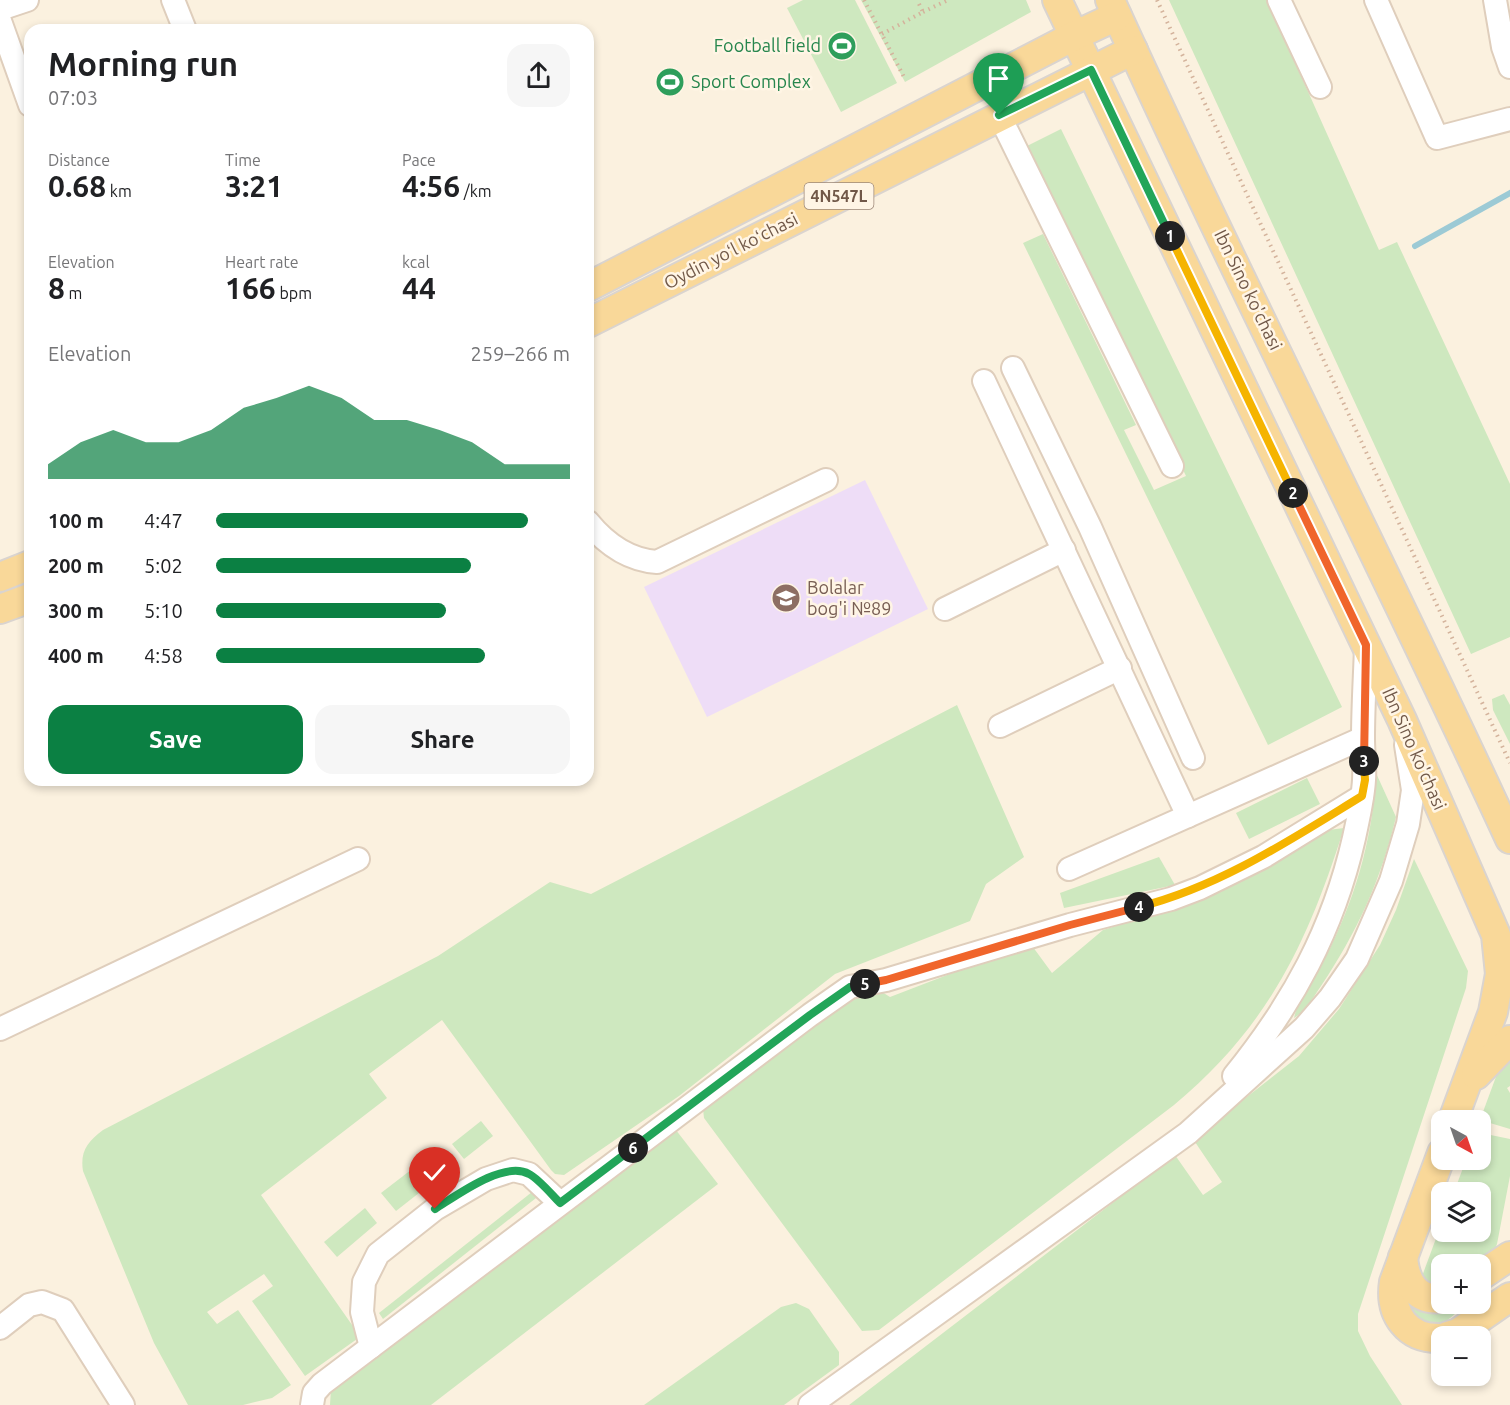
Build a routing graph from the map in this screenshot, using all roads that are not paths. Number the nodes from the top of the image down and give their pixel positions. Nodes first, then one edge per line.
1 (27, 0) edge
2 (173, 0) edge
3 (1057, 0) edge
4 (1279, 0) edge
5 (1376, 0) edge
6 (1496, 0) edge
7 (1114, 8) edge
8 (0, 9) edge
9 (0, 21) edge
10 (183, 24) edge
11 (1074, 36) junction
12 (1133, 50) junction
13 (1510, 67) edge
14 (1091, 70) junction
15 (1320, 87) dead end
16 (24, 88) edge
17 (999, 115) junction
18 (1510, 119) edge
19 (594, 284) edge
20 (594, 320) edge
21 (1013, 368) dead end
22 (984, 381) dead end
23 (1172, 466) dead end
24 (826, 480) dead end
25 (1090, 527) junction
26 (594, 530) edge
27 (1061, 545) junction
28 (24, 567) edge
29 (0, 577) edge
30 (24, 600) edge
31 (0, 609) edge
32 (945, 609) dead end
33 (1366, 645) junction
34 (1120, 669) junction
35 (1402, 720) junction
36 (1000, 726) dead end
37 (1363, 738) junction
38 (1193, 758) dead end
39 (1362, 796) junction
40 (1188, 816) junction
41 (1510, 839) edge
42 (358, 859) dead end
43 (1069, 869) dead end
44 (0, 1029) edge
45 (1510, 1040) edge
46 (1467, 1085) junction
47 (1457, 1110) edge
48 (1188, 1133) junction
49 (1436, 1170) edge
50 (560, 1203) junction
51 (1510, 1256) edge
52 (1403, 1257) junction
53 (1491, 1269) edge
54 (1510, 1297) edge
55 (1431, 1298) edge
56 (1468, 1326) edge
57 (0, 1328) edge
58 (1431, 1337) edge
59 (371, 1347) junction
60 (307, 1403) edge
61 (123, 1405) edge
62 (810, 1405) edge

1 - 8 street
2 - 10 street
3 - 11 main road, Ibn Sino ko'chasi
4 - 15 street
5 - 18 street
6 - 13 street
7 - 11 main road, Oydin yoʻl koʻchasi
7 - 12 main road, Ibn Sino ko'chasi
9 - 16 street
11 - 14 main road, Ibn Sino ko'chasi
11 - 19 main road, Oydin yoʻl koʻchasi / 4N547L
12 - 14 main road, Oydin yoʻl koʻchasi / 4N547L
12 - 41 main road, Ibn Sino ko'chasi
14 - 17 main road, Oydin yoʻl koʻchasi / 4N547L
14 - 33 main road, Ibn Sino ko'chasi
17 - 20 main road, Oydin yoʻl koʻchasi / 4N547L
17 - 23 street
21 - 25 street
22 - 27 street
24 - 26 street
25 - 27 street
25 - 38 street
27 - 32 street
27 - 34 street
28 - 29 main road
30 - 31 main road
33 - 35 main road, Ibn Sino ko'chasi
33 - 37 street
34 - 36 street
34 - 40 street
35 - 46 main road, Ibn Sino ko'chasi
35 - 48 street
37 - 39 street
37 - 40 street
39 - 48 street
39 - 50 street
40 - 43 street
42 - 44 street
45 - 46 main road
46 - 47 main road, Ibn Sino ko'chasi
48 - 62 street
49 - 52 main road
50 - 59 street
50 - 59 street
51 - 53 main road
52 - 55 main road
52 - 58 main road
54 - 56 main road
57 - 61 street
59 - 60 street

